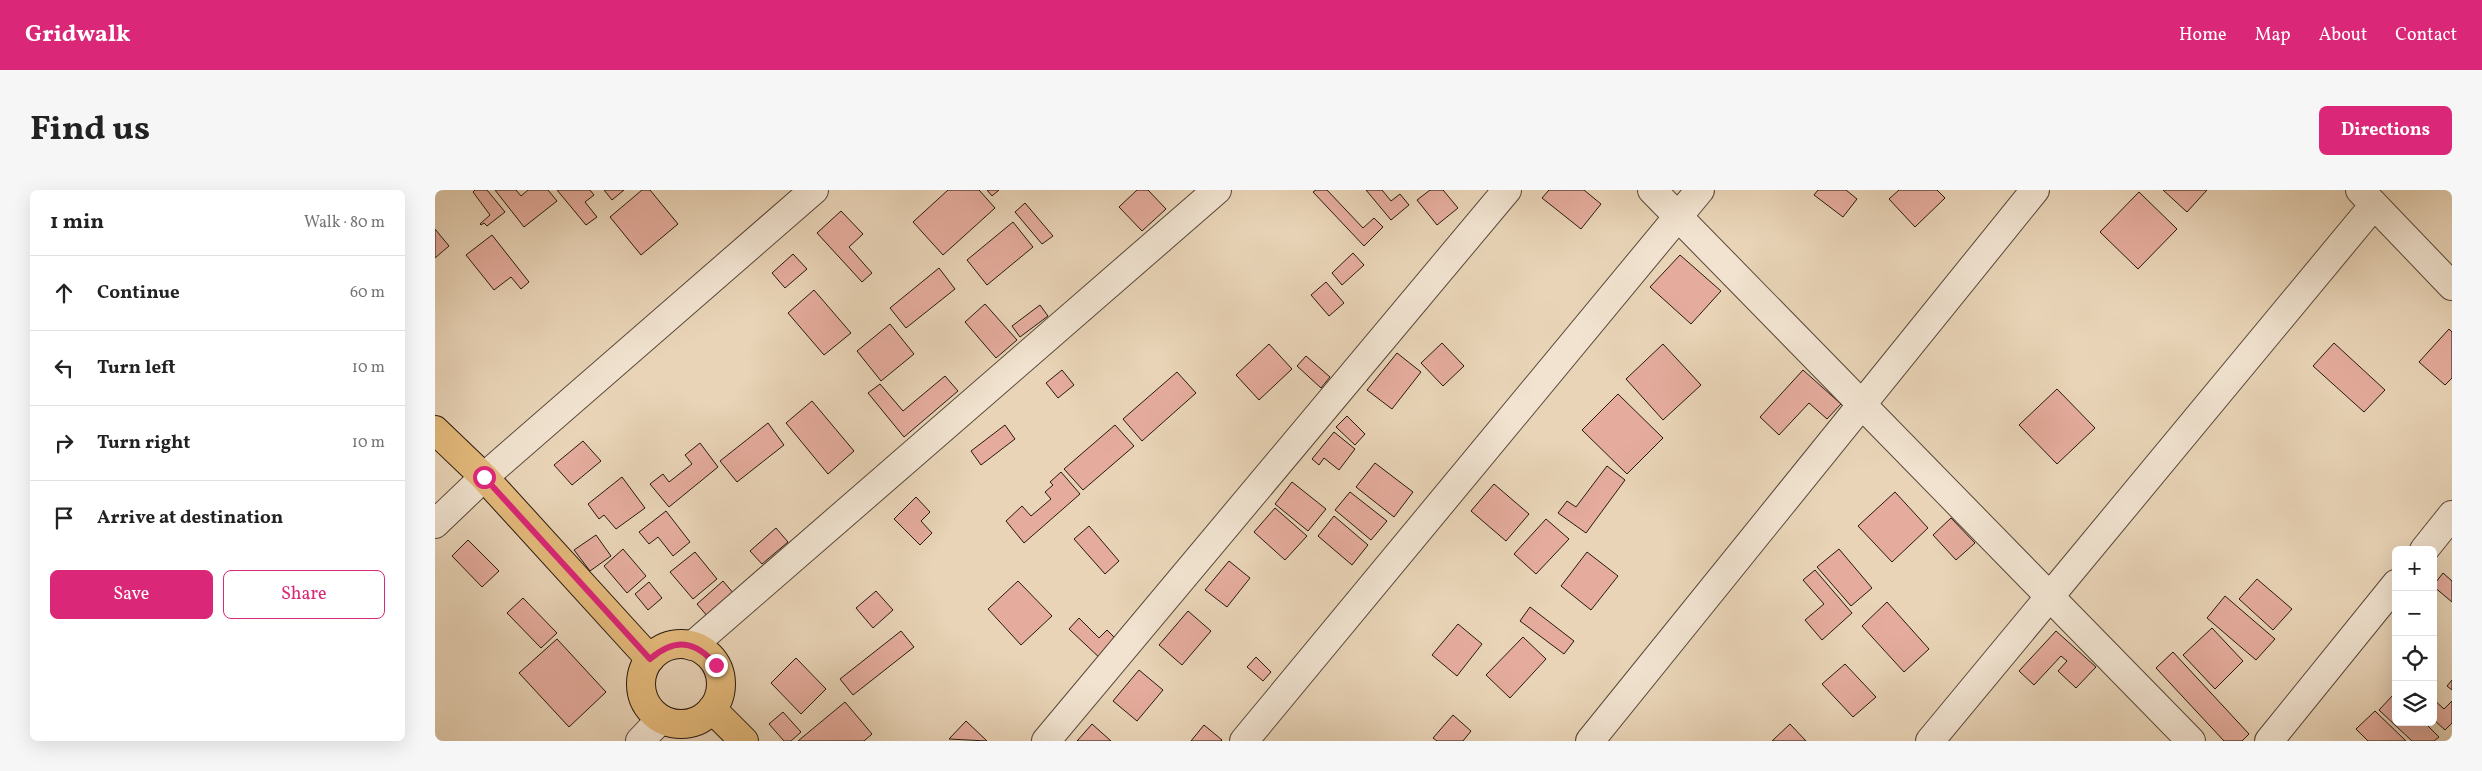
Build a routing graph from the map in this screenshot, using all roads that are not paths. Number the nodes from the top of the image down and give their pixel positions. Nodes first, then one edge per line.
1 (814, 190) edge
2 (1217, 190) edge
3 (1507, 190) edge
4 (1652, 190) edge
5 (1700, 190) edge
6 (2035, 190) edge
7 (2367, 197) edge
8 (1678, 217) junction
9 (2452, 286) edge
10 (1862, 404) junction
11 (435, 430) edge
12 (484, 477) junction
13 (2452, 515) edge
14 (435, 524) edge
15 (2427, 546) edge
16 (2392, 589) edge
17 (2050, 597) junction
18 (692, 646) junction
19 (650, 659) junction
20 (712, 710) junction
21 (661, 719) junction
22 (640, 741) edge
23 (744, 741) edge
24 (1046, 741) edge
25 (1244, 741) edge
26 (1590, 741) edge
27 (1930, 741) edge
28 (2191, 741) edge
29 (2269, 741) edge

1 - 12 street
2 - 18 street
3 - 24 street
4 - 8 street
5 - 8 street
6 - 10 street
7 - 9 street
7 - 17 street
8 - 10 street
8 - 25 street
10 - 17 street
10 - 26 street
11 - 12 main road
12 - 14 street
12 - 19 main road
13 - 15 street
16 - 29 street
17 - 27 street
17 - 28 street
18 - 19 main road
18 - 20 main road
19 - 21 main road
20 - 21 main road
20 - 23 main road
21 - 22 street

